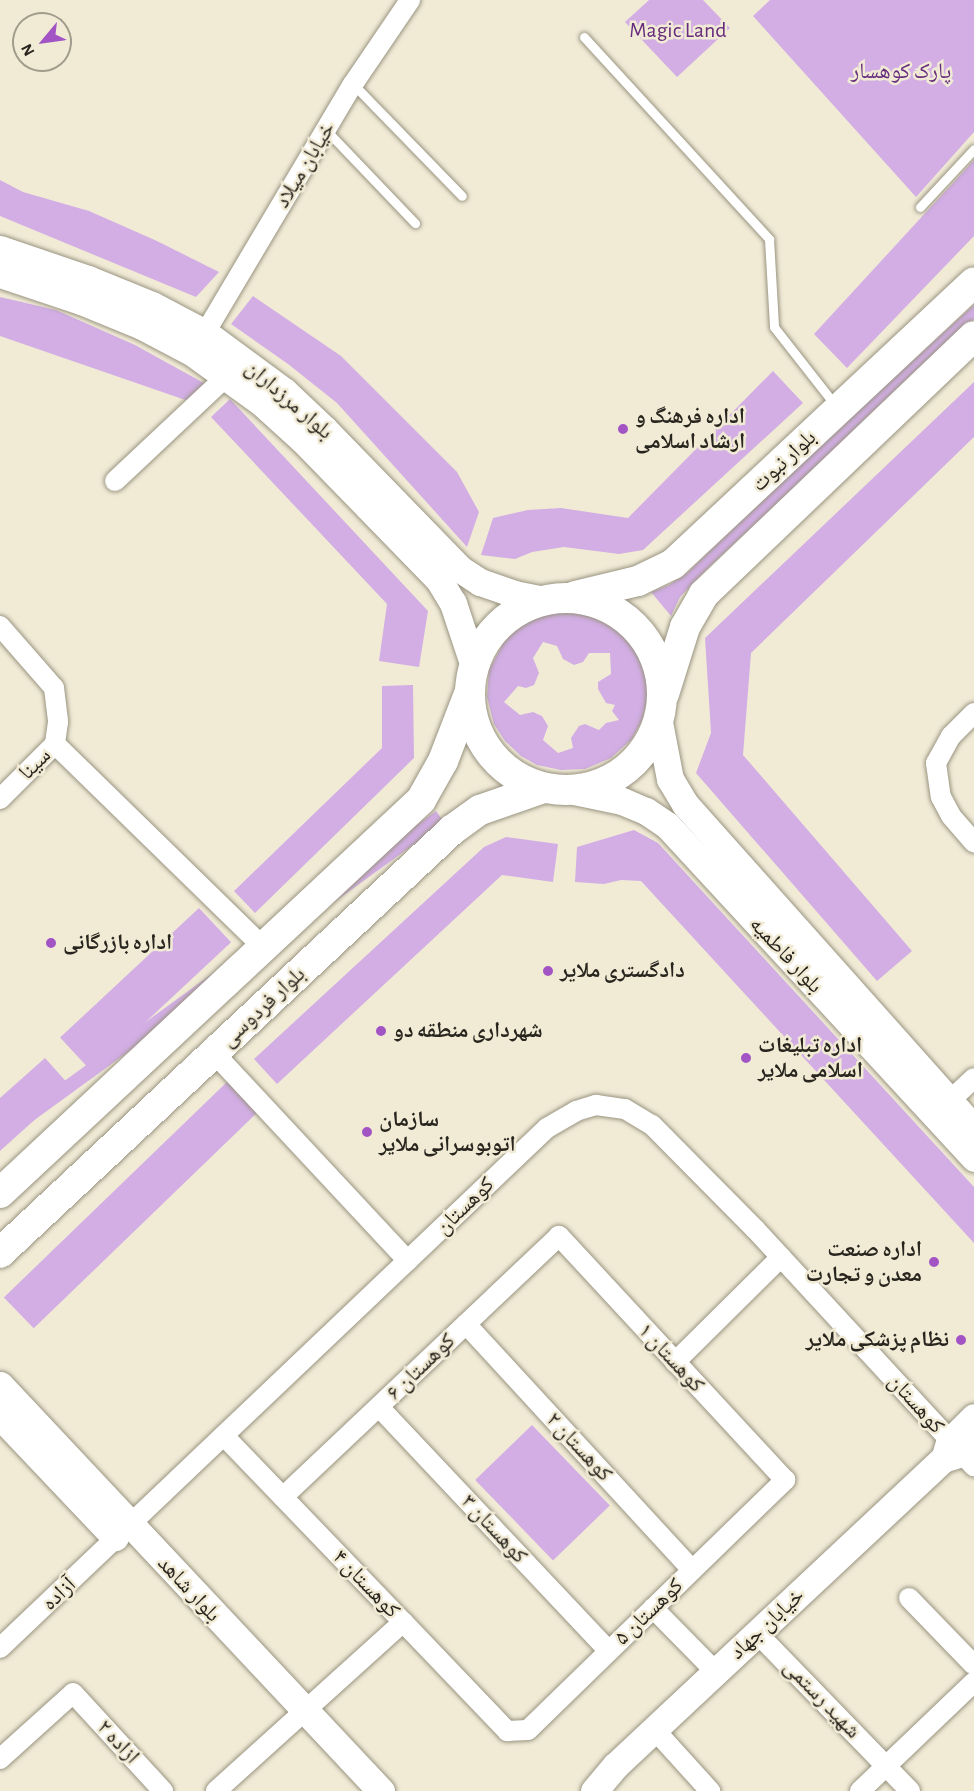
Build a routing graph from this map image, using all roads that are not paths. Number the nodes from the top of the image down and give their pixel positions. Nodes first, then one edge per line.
1 (410, 0) edge
2 (584, 37) dead end
3 (353, 84) junction
4 (326, 130) junction
5 (974, 149) edge
6 (462, 196) dead end
7 (920, 207) dead end
8 (415, 223) dead end
9 (0, 249) edge
10 (0, 274) edge
11 (974, 282) edge
12 (205, 333) junction
13 (974, 336) edge
14 (227, 376) junction
15 (839, 410) junction
16 (115, 481) dead end
17 (556, 598) junction
18 (0, 626) edge
19 (472, 679) junction
20 (661, 710) junction
21 (974, 713) edge
22 (55, 744) junction
23 (543, 788) junction
24 (574, 790) junction
25 (0, 799) edge
26 (974, 842) edge
27 (263, 947) junction
28 (214, 1053) junction
29 (974, 1078) edge
30 (942, 1108) junction
31 (974, 1128) edge
32 (974, 1158) edge
33 (0, 1193) edge
34 (559, 1236) joint
35 (0, 1252) edge
36 (781, 1257) junction
37 (408, 1261) junction
38 (466, 1324) junction
39 (675, 1362) junction
40 (0, 1385) edge
41 (379, 1407) junction
42 (0, 1416) edge
43 (974, 1417) edge
44 (224, 1436) junction
45 (960, 1452) edge
46 (785, 1480) joint
47 (283, 1497) junction
48 (123, 1532) junction
49 (692, 1570) junction
50 (909, 1598) dead end
51 (653, 1608) junction
52 (403, 1622) junction
53 (757, 1633) junction
54 (0, 1648) edge
55 (609, 1651) junction
56 (974, 1665) edge
57 (716, 1672) junction
58 (974, 1682) edge
59 (298, 1717) junction
60 (654, 1729) junction
61 (507, 1731) joint
62 (0, 1759) edge
63 (615, 1766) junction
64 (887, 1766) junction
65 (163, 1791) edge
66 (216, 1791) edge
67 (355, 1791) edge
68 (381, 1791) edge
69 (583, 1791) edge
70 (594, 1791) edge
71 (710, 1791) edge
72 (860, 1791) edge
73 (910, 1791) edge

1 - 3 street, خیابان میلاد
2 - 15 lane
3 - 4 street, خیابان میلاد
3 - 6 lane
4 - 8 lane
4 - 12 street, خیابان میلاد
5 - 7 lane
9 - 12 main road, بلوار مرزداران
10 - 14 main road, بلوار مرزداران
11 - 15 main road, بلوار نبوت
12 - 17 main road, بلوار مرزداران
13 - 20 main road, بلوار نبوت
14 - 16 street
14 - 19 main road, بلوار مرزداران
15 - 17 main road, بلوار نبوت
17 - 19 main road
17 - 20 main road
18 - 22 street, سینا
19 - 23 main road
19 - 27 main road, بلوار فردوسی
20 - 24 main road
20 - 30 main road, بلوار فاطمیه
21 - 26 street
22 - 25 street, سینا
22 - 27 street
23 - 24 main road
23 - 28 main road, بلوار فردوسی
24 - 30 main road, بلوار فاطمیه
27 - 33 main road, بلوار فردوسی
28 - 35 main road, بلوار فردوسی
28 - 37 street
29 - 30 street
30 - 31 main road, بلوار فاطمیه
30 - 32 main road, بلوار فاطمیه
34 - 38 street, کوهستان ۶
34 - 39 street, کوهستان ۱
36 - 37 street, کوهستان
36 - 39 street
36 - 45 street, کوهستان
37 - 44 street, کوهستان
38 - 41 street, کوهستان ۶
38 - 49 street, کوهستان ۲
39 - 46 street, کوهستان ۱
40 - 48 main road, بلوار شاهد
41 - 47 street, کوهستان ۶
41 - 55 street, کوهستان ۳
42 - 48 main road, بلوار شاهد
43 - 45 main road, خیابان جهاد
44 - 47 street, کوهستان ۴
44 - 48 street, کوهستان
45 - 53 main road, خیابان جهاد
46 - 49 street, کوهستان ۵
47 - 52 street, کوهستان ۴
48 - 54 street, آزاده
48 - 59 main road, بلوار شاهد
49 - 51 street, کوهستان ۵
50 - 56 street
51 - 55 street, کوهستان ۵
51 - 57 street
52 - 59 street
52 - 61 street, کوهستان ۴
53 - 57 main road, خیابان جهاد
53 - 64 street, شهید رستمی
55 - 61 street, کوهستان ۵
57 - 60 main road, خیابان جهاد
58 - 64 street
59 - 66 street
59 - 67 main road, بلوار شاهد
59 - 68 main road, بلوار شاهد
60 - 63 main road, خیابان جهاد
60 - 71 street
62 - 65 street, ازاده ۲
63 - 69 main road
63 - 70 main road, خیابان جهاد
64 - 72 street
64 - 73 street, شهید رستمی

